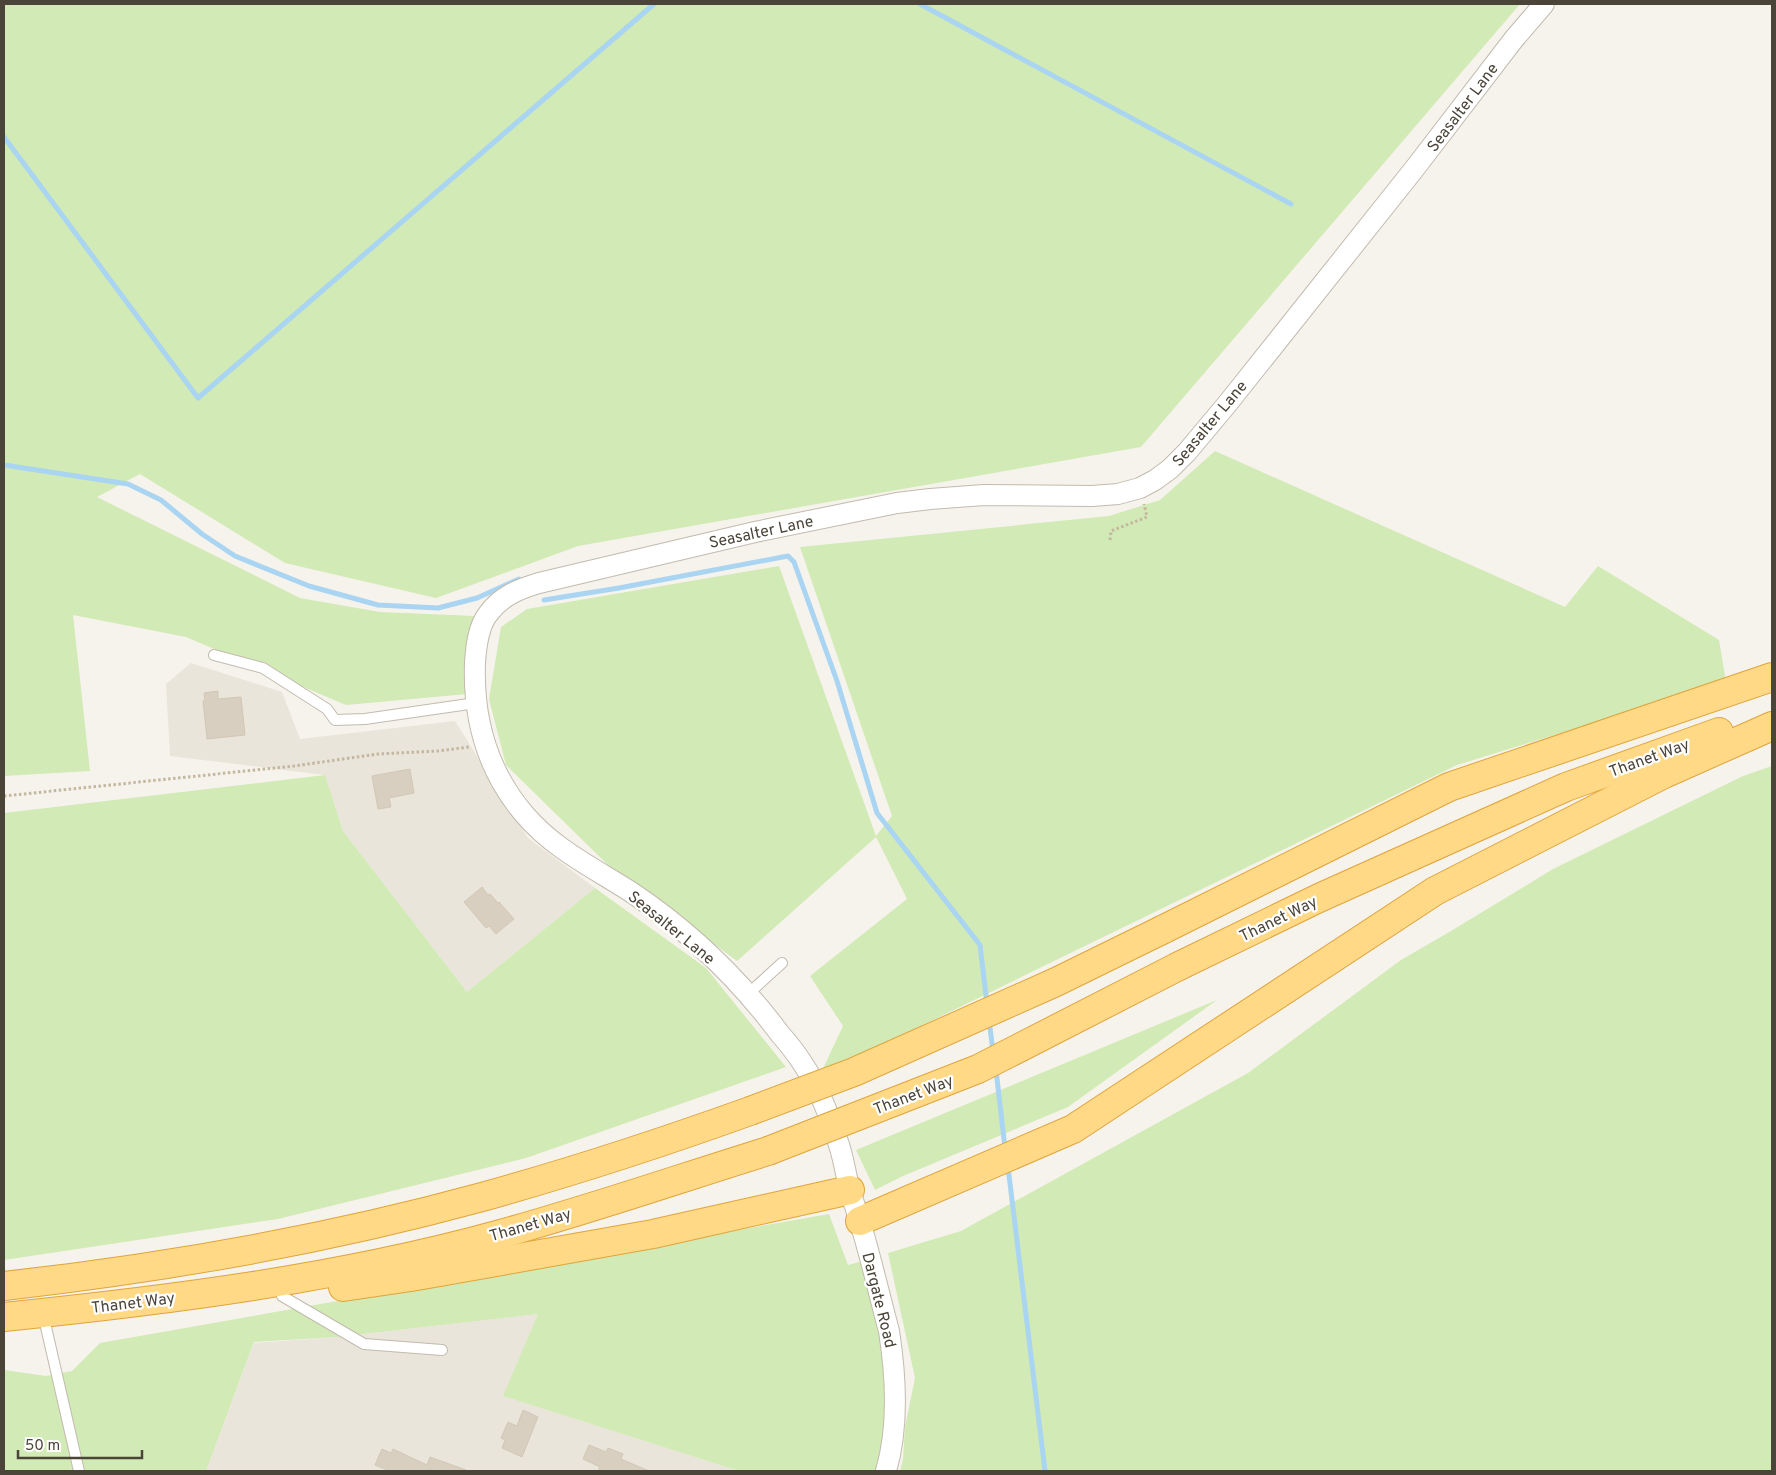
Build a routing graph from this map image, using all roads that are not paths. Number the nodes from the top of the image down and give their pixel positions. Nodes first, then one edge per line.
1 (1544, 4) edge
2 (214, 654) dead end
3 (1772, 678) edge
4 (476, 703) junction
5 (1772, 713) edge
6 (1772, 726) edge
7 (782, 962) dead end
8 (748, 994) junction
9 (850, 1190) junction
10 (860, 1221) junction
11 (4, 1286) edge
12 (282, 1296) junction
13 (166, 1298) junction
14 (43, 1313) junction
15 (4, 1317) edge
16 (442, 1350) dead end
17 (79, 1471) edge
18 (886, 1471) edge

1 - 4 street, Seasalter Lane
2 - 4 lane
3 - 11 highway, Thanet Way, bridge
4 - 8 street, Seasalter Lane
5 - 13 highway, Thanet Way, bridge
6 - 10 highway
7 - 8 lane
8 - 9 street, Seasalter Lane
9 - 10 street, Dargate Road
9 - 12 highway
10 - 18 street, Dargate Road
12 - 13 highway
12 - 16 lane
13 - 14 highway, Thanet Way
14 - 15 highway, Thanet Way
14 - 17 lane

